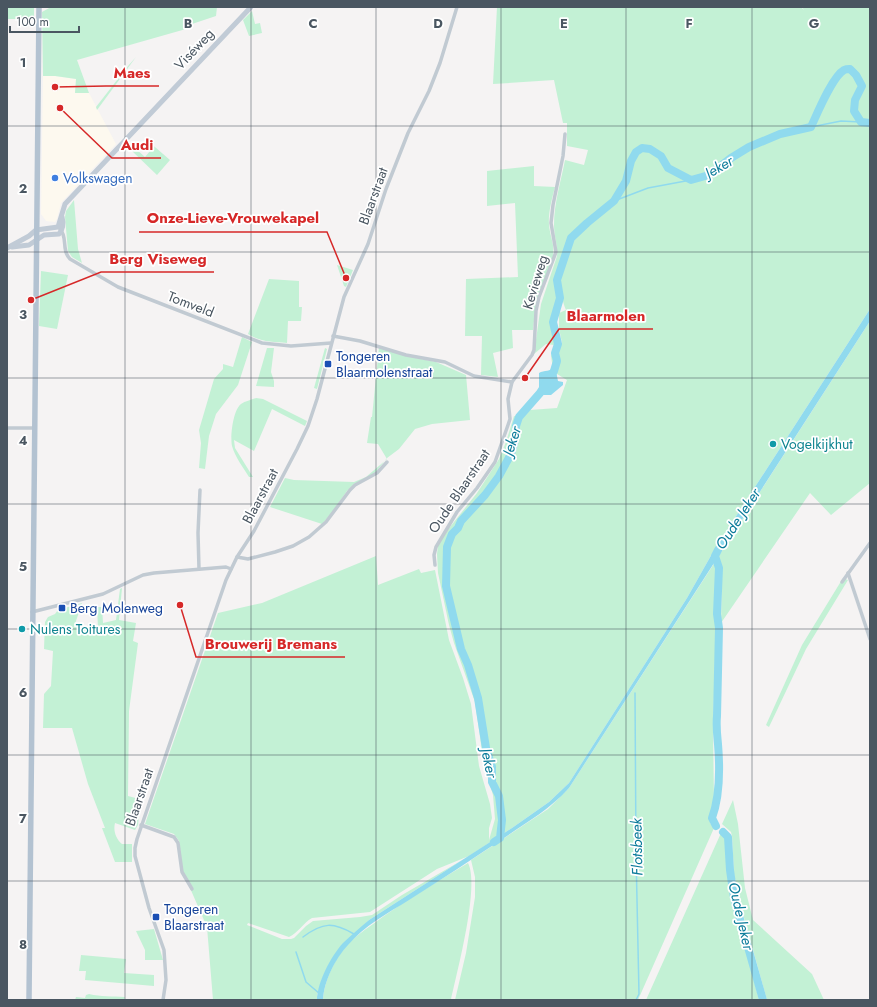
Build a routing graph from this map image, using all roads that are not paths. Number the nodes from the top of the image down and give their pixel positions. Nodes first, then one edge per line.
1 (39, 7) edge
2 (251, 7) edge
3 (457, 7) edge
4 (565, 134) dead end
5 (36, 230) junction
6 (59, 230) junction
7 (36, 240) junction
8 (9, 247) edge
9 (333, 336) junction
10 (331, 343) junction
11 (512, 382) junction
12 (7, 428) edge
13 (34, 428) junction
14 (387, 462) dead end
15 (200, 490) dead end
16 (870, 543) edge
17 (237, 557) junction
18 (435, 565) dead end
19 (199, 569) junction
20 (231, 569) junction
21 (848, 573) junction
22 (842, 582) dead end
23 (32, 612) junction
24 (870, 639) edge
25 (141, 825) junction
26 (192, 889) dead end
27 (29, 1000) edge
28 (163, 1000) edge

1 - 5 main road
2 - 6 main road, Viséweg
3 - 9 street, Blaarstraat
4 - 11 street, Kevieweg
5 - 6 main road
5 - 7 main road
5 - 8 main road
6 - 7 main road
6 - 10 street, Tomveld
7 - 8 main road
7 - 13 main road
9 - 10 street, Blaarstraat
9 - 11 street
10 - 17 street, Blaarstraat
11 - 18 street, Oude Blaarstraat
12 - 13 street
13 - 23 main road
14 - 17 street
15 - 19 street
16 - 21 street
17 - 20 street, Blaarstraat
19 - 20 street
19 - 23 street
20 - 25 street, Blaarstraat
21 - 22 street
21 - 24 street
23 - 27 main road
25 - 26 street
25 - 28 street, Blaarstraat

